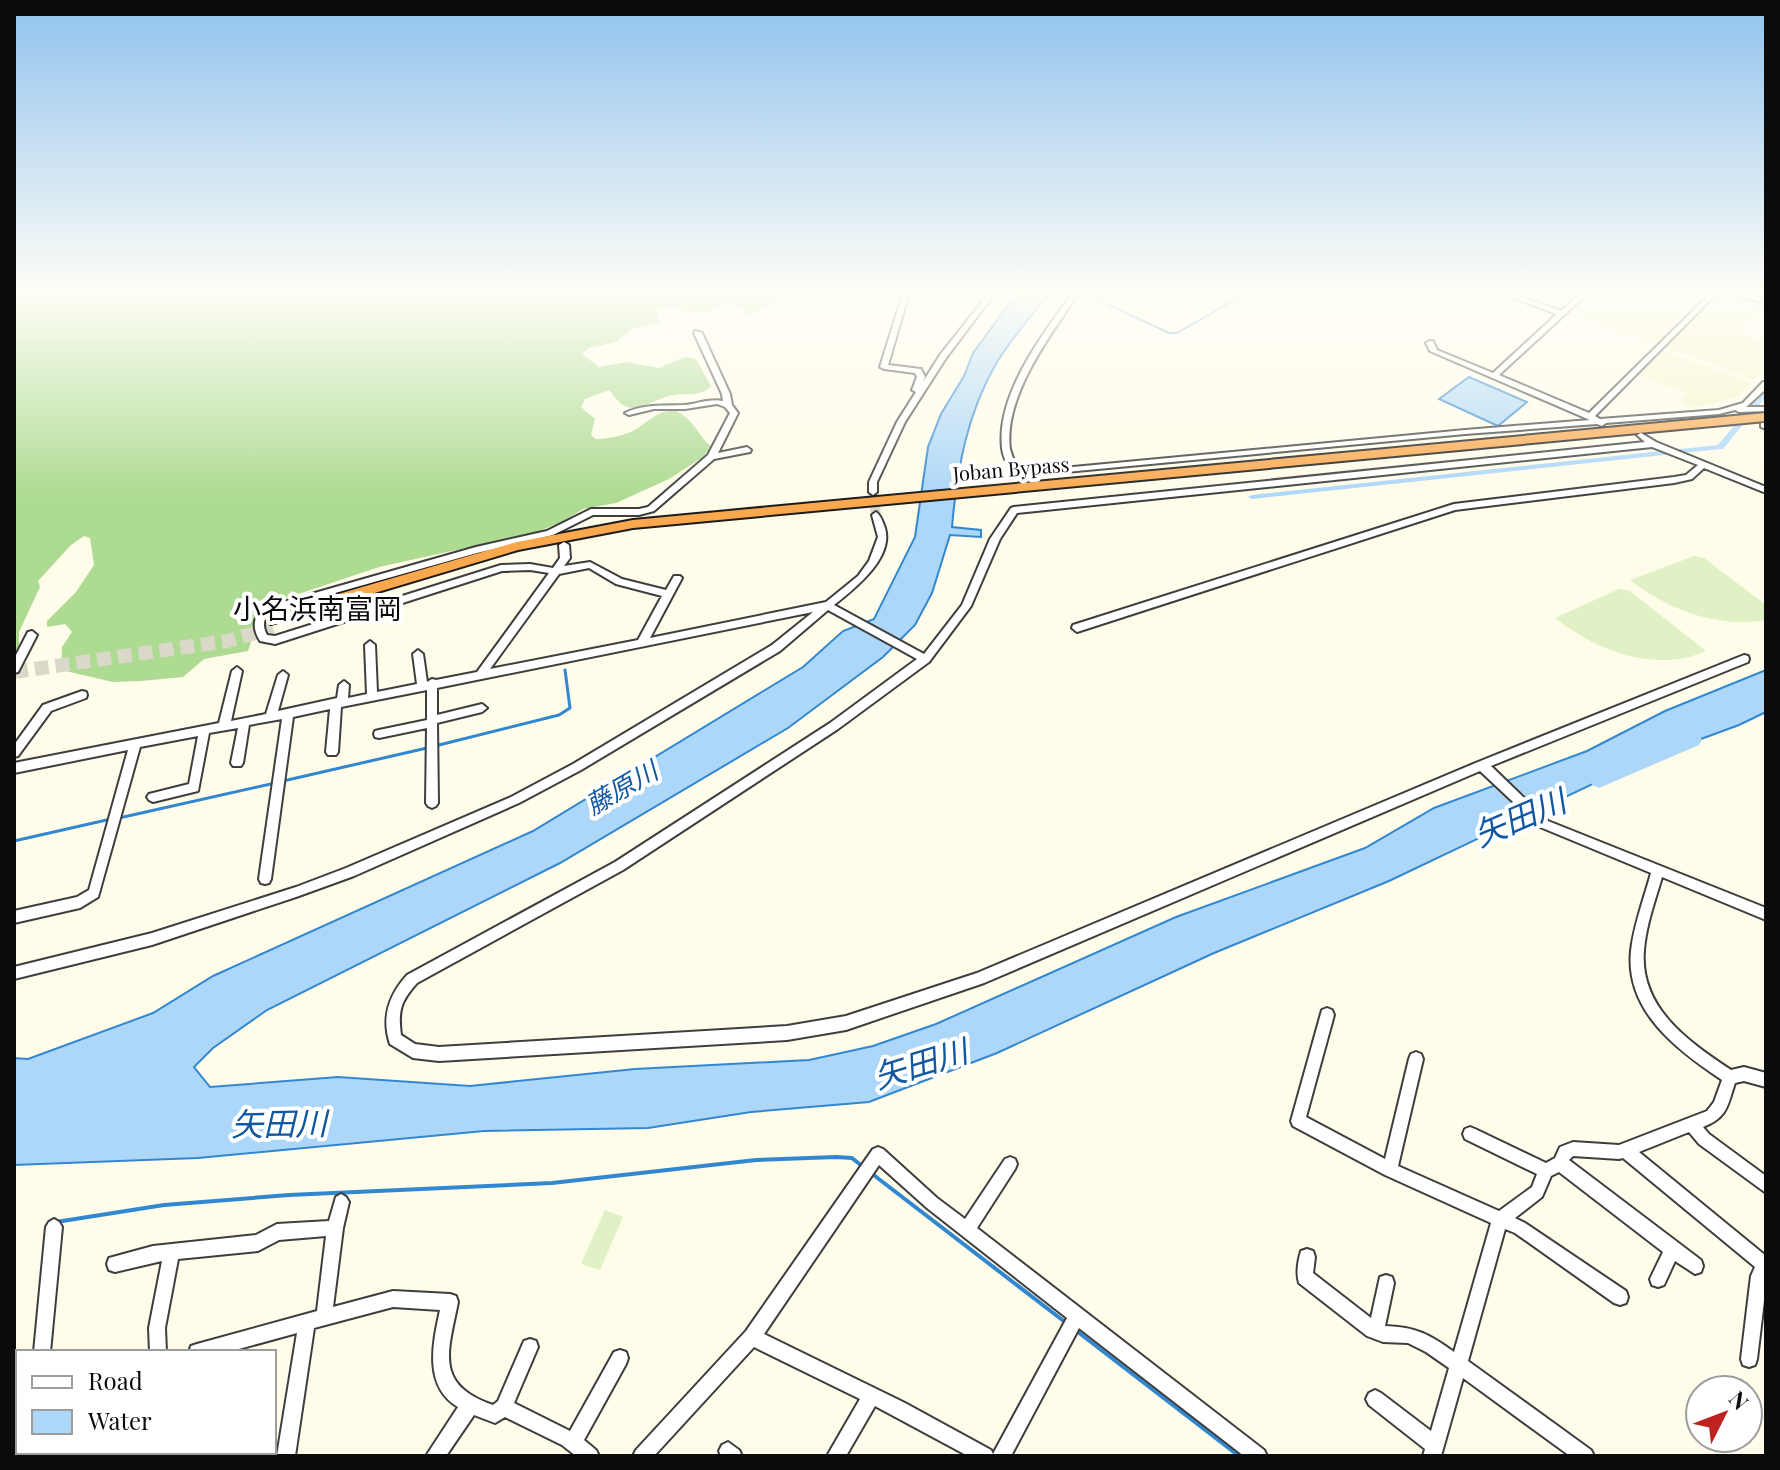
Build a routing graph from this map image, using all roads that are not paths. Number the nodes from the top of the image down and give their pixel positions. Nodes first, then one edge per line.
1 (711, 362) edge
2 (886, 362) edge
3 (943, 362) edge
4 (1033, 362) edge
5 (1461, 362) edge
6 (1509, 362) edge
7 (1645, 362) edge
8 (1495, 375) junction
9 (1766, 384) edge
10 (920, 393) junction
11 (728, 405) junction
12 (1766, 409) edge
13 (1728, 410) junction
14 (629, 413) dead end
15 (1590, 416) junction
16 (1601, 423) junction
17 (1742, 423) junction
18 (1765, 423) edge
19 (1612, 431) junction
20 (1647, 440) junction
21 (747, 450) dead end
22 (710, 457) junction
23 (1704, 464) junction
24 (1766, 490) edge
25 (995, 492) junction
26 (878, 503) junction
27 (599, 510) junction
28 (577, 519) junction
29 (594, 531) junction
30 (575, 534) junction
31 (564, 545) junction
32 (555, 571) junction
33 (677, 578) dead end
34 (668, 594) junction
35 (825, 606) junction
36 (1077, 628) dead end
37 (32, 635) dead end
38 (643, 641) junction
39 (370, 645) dead end
40 (418, 654) dead end
41 (925, 659) junction
42 (1744, 659) dead end
43 (14, 669) edge
44 (237, 671) dead end
45 (482, 674) junction
46 (283, 675) dead end
47 (427, 684) junction
48 (344, 685) dead end
49 (82, 695) dead end
50 (372, 695) junction
51 (339, 702) junction
52 (482, 708) dead end
53 (288, 712) junction
54 (271, 716) junction
55 (432, 721) junction
56 (244, 722) junction
57 (224, 726) junction
58 (204, 730) junction
59 (379, 734) dead end
60 (135, 744) junction
61 (332, 752) dead end
62 (14, 753) edge
63 (237, 763) dead end
64 (1484, 767) junction
65 (14, 768) edge
66 (153, 797) dead end
67 (432, 803) dead end
68 (1658, 870) junction
69 (265, 879) dead end
70 (1766, 914) edge
71 (14, 917) edge
72 (14, 973) edge
73 (1327, 1015) dead end
74 (1416, 1059) dead end
75 (1730, 1077) junction
76 (1766, 1080) edge
77 (1693, 1125) junction
78 (1470, 1134) dead end
79 (1625, 1150) junction
80 (1010, 1164) dead end
81 (1553, 1167) junction
82 (1390, 1170) junction
83 (1766, 1185) edge
84 (341, 1202) dead end
85 (1500, 1220) junction
86 (54, 1227) dead end
87 (335, 1228) junction
88 (967, 1230) junction
89 (1673, 1249) junction
90 (172, 1252) junction
91 (1307, 1257) dead end
92 (115, 1264) dead end
93 (1765, 1265) edge
94 (1695, 1266) dead end
95 (1658, 1279) dead end
96 (1386, 1283) dead end
97 (1620, 1297) dead end
98 (1077, 1315) junction
99 (316, 1321) junction
100 (1376, 1331) junction
101 (752, 1337) junction
102 (530, 1347) dead end
103 (42, 1350) edge
104 (158, 1350) edge
105 (205, 1350) edge
106 (620, 1358) dead end
107 (1749, 1359) dead end
108 (1456, 1365) junction
109 (871, 1396) junction
110 (1375, 1399) dead end
111 (469, 1407) junction
112 (504, 1407) junction
113 (573, 1443) junction
114 (1434, 1450) edge
115 (286, 1456) edge
116 (435, 1456) edge
117 (590, 1456) edge
118 (642, 1456) edge
119 (836, 1456) edge
120 (985, 1456) edge
121 (1001, 1456) edge
122 (1258, 1456) edge
123 (1585, 1456) edge

1 - 11 street
2 - 10 street
3 - 10 street
4 - 16 street
5 - 8 street
6 - 8 street
7 - 15 street
8 - 15 street
9 - 13 street
10 - 26 street
11 - 14 street
11 - 22 street
12 - 13 street
13 - 16 street
15 - 16 street
16 - 19 street
17 - 18 highway, Joban Bypass
17 - 19 highway, Joban Bypass
17 - 20 highway, Joban Bypass
19 - 25 highway, Joban Bypass
20 - 23 street
20 - 25 highway, Joban Bypass
20 - 41 street
21 - 22 street
22 - 27 street
23 - 24 street
23 - 36 street
25 - 26 highway, Joban Bypass
26 - 29 highway, Joban Bypass
26 - 31 highway, Joban Bypass
26 - 35 street
27 - 28 street
27 - 29 street
28 - 30 street
28 - 32 street
29 - 30 highway, Joban Bypass
30 - 31 highway, Joban Bypass
31 - 32 street
32 - 34 street
32 - 45 street
33 - 34 street
34 - 38 street
35 - 38 street
35 - 41 street
35 - 72 street
37 - 43 street
38 - 45 street
39 - 50 street
40 - 47 street
41 - 64 street
42 - 64 street
44 - 57 street
45 - 47 street
46 - 54 street
47 - 50 street
47 - 55 street
48 - 51 street
49 - 62 street
50 - 51 street
51 - 53 street
51 - 61 street
52 - 55 street
53 - 54 street
53 - 69 street
54 - 56 street
55 - 59 street
55 - 67 street
56 - 57 street
56 - 63 street
57 - 58 street
58 - 60 street
58 - 66 street
60 - 65 street
60 - 71 street
64 - 68 street
68 - 70 street
68 - 75 street
73 - 82 street
74 - 82 street
75 - 76 street
75 - 77 street
77 - 79 street
77 - 83 street
78 - 81 street
79 - 81 street
79 - 93 street
80 - 88 street
81 - 85 street
81 - 89 street
82 - 85 street
84 - 87 street
85 - 97 street
85 - 108 street
86 - 103 street
87 - 90 street
87 - 99 street
88 - 98 street
88 - 101 street
89 - 94 street
89 - 95 street
90 - 92 street
90 - 104 street
91 - 100 street
93 - 107 street
96 - 100 street
98 - 121 street
98 - 122 street
99 - 105 street
99 - 111 street
99 - 115 street
100 - 108 street
101 - 109 street
101 - 118 street
102 - 112 street
106 - 113 street
108 - 114 street
108 - 123 street
109 - 119 street
109 - 120 street
110 - 114 street
111 - 112 street
111 - 116 street
112 - 113 street
113 - 117 street

